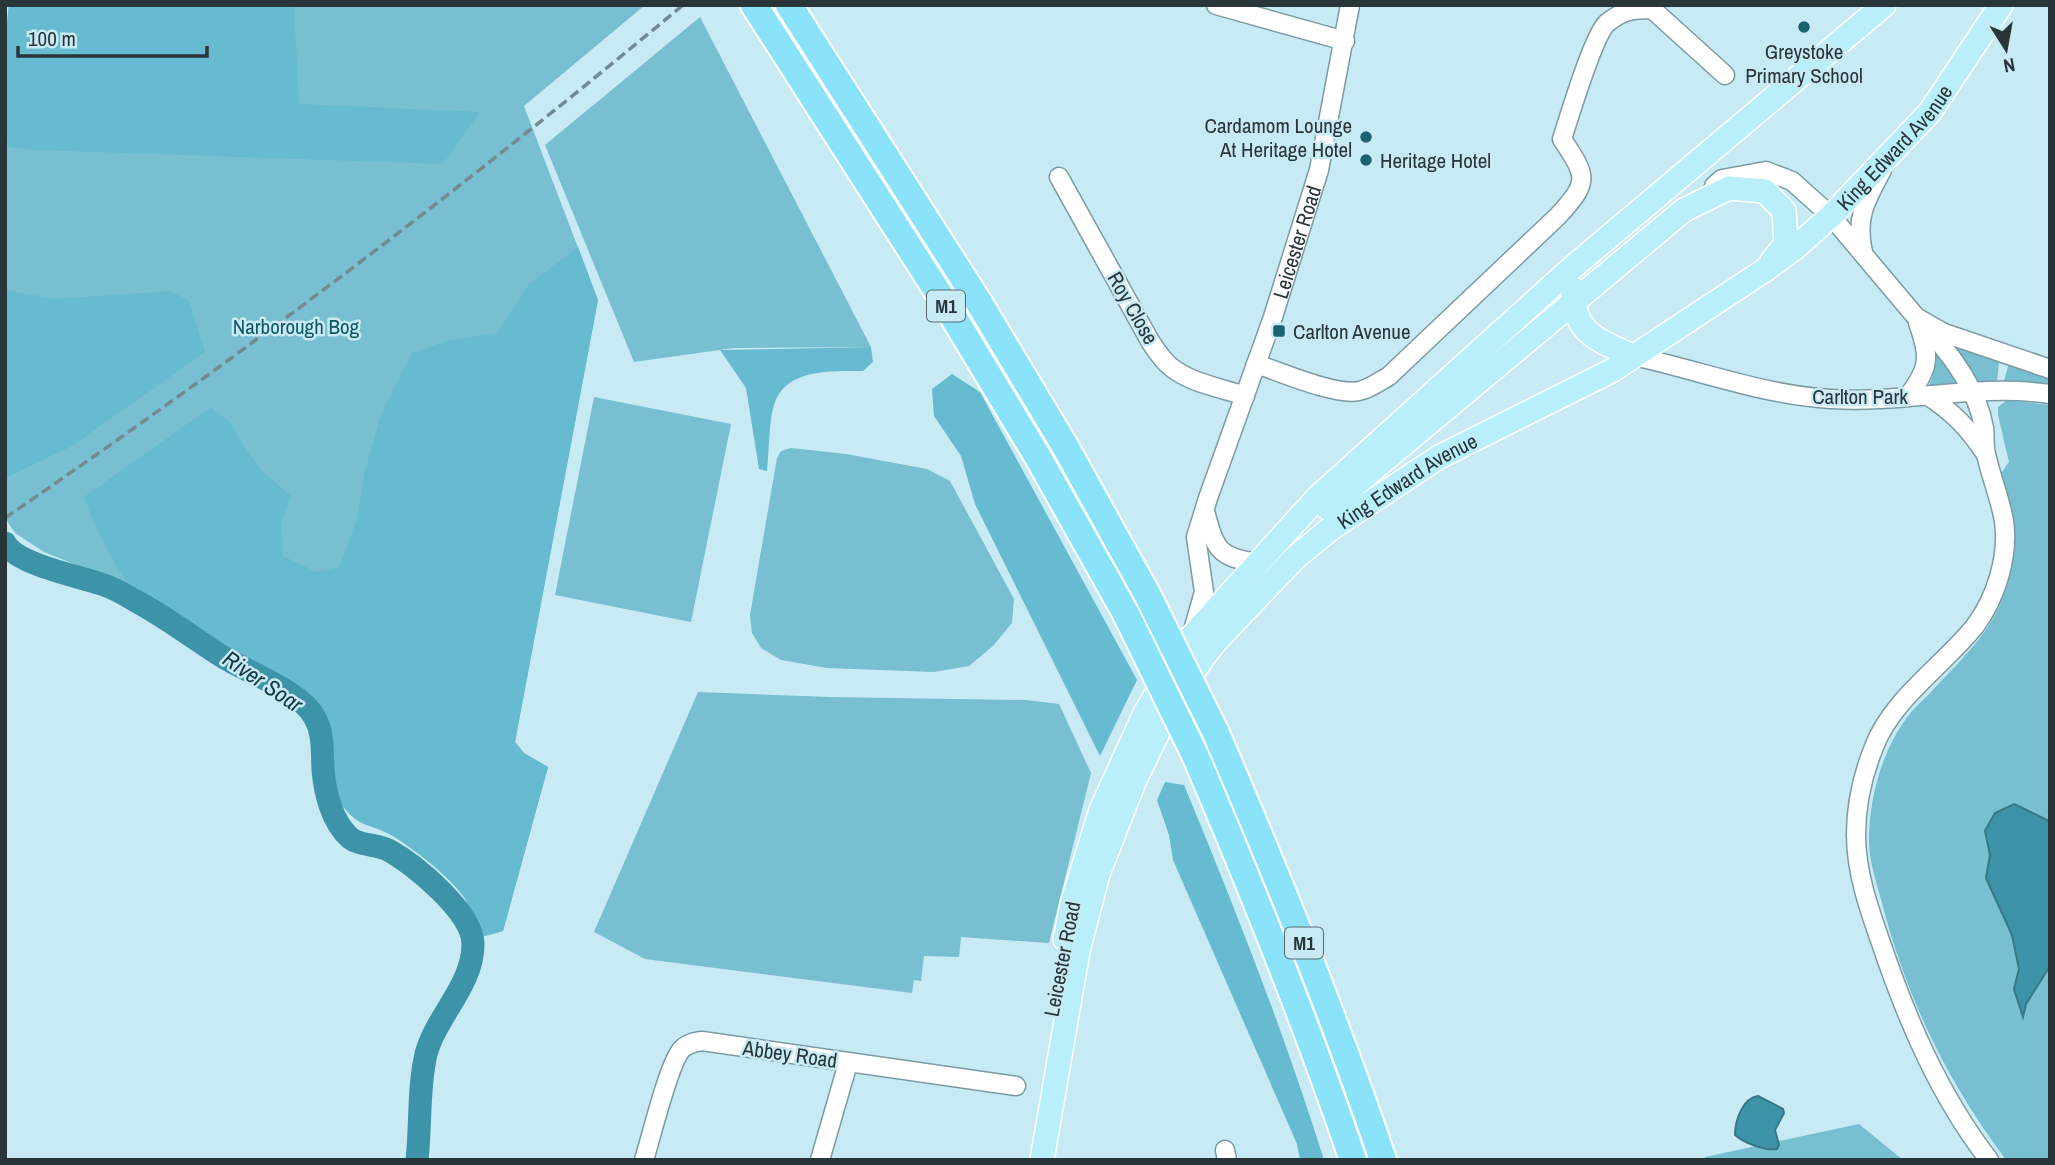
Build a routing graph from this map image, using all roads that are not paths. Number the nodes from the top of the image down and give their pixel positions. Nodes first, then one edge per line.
1 (754, 5) edge
2 (789, 5) edge
3 (1216, 5) edge
4 (1350, 5) edge
5 (1884, 5) edge
6 (2001, 5) edge
7 (1345, 41) junction
8 (1725, 75) dead end
9 (1892, 151) junction
10 (1059, 177) dead end
11 (1684, 210) junction
12 (1830, 216) junction
13 (1865, 259) junction
14 (1573, 267) junction
15 (1765, 270) junction
16 (1573, 301) junction
17 (1916, 317) junction
18 (1633, 356) junction
19 (1256, 364) junction
20 (2050, 369) edge
21 (1971, 391) junction
22 (2050, 394) edge
23 (1245, 396) junction
24 (1908, 396) junction
25 (1928, 396) junction
26 (1985, 453) junction
27 (1205, 511) junction
28 (1263, 559) junction
29 (1192, 636) junction
30 (1127, 773) junction
31 (848, 1063) junction
32 (1016, 1086) dead end
33 (644, 1160) edge
34 (820, 1160) edge
35 (1027, 1160) edge
36 (1042, 1160) edge
37 (1353, 1160) edge
38 (1383, 1160) edge
39 (1989, 1160) edge

1 - 37 highway, M1, bridge
2 - 38 highway, M1, bridge
3 - 7 street
4 - 7 street, Leicester Road
5 - 14 main road, King Edward Avenue
6 - 9 main road, King Edward Avenue
7 - 19 street, Leicester Road
8 - 19 street
9 - 12 main road, King Edward Avenue
9 - 13 street
10 - 23 street, Roy Close
11 - 12 street
11 - 15 main road, King Edward Avenue
11 - 16 main road, King Edward Avenue
12 - 13 street
12 - 15 main road, King Edward Avenue
13 - 17 street
14 - 16 main road
14 - 28 main road, King Edward Avenue
15 - 18 main road, King Edward Avenue
16 - 18 main road
16 - 28 main road, King Edward Avenue
17 - 20 street
17 - 21 street
17 - 24 street
18 - 24 street, Carlton Park
18 - 30 main road, King Edward Avenue
19 - 23 street, Leicester Road
21 - 22 street, Carlton Park
21 - 25 street, Carlton Park
21 - 26 street
23 - 27 street, Leicester Road
24 - 25 street, Carlton Park
25 - 26 street
26 - 39 street
27 - 28 street
27 - 29 street, Leicester Road
28 - 29 main road, King Edward Avenue
29 - 30 main road, King Edward Avenue
30 - 35 main road, Leicester Road
30 - 36 main road, Leicester Road
31 - 32 street, Abbey Road
31 - 33 street, Abbey Road
31 - 34 street

